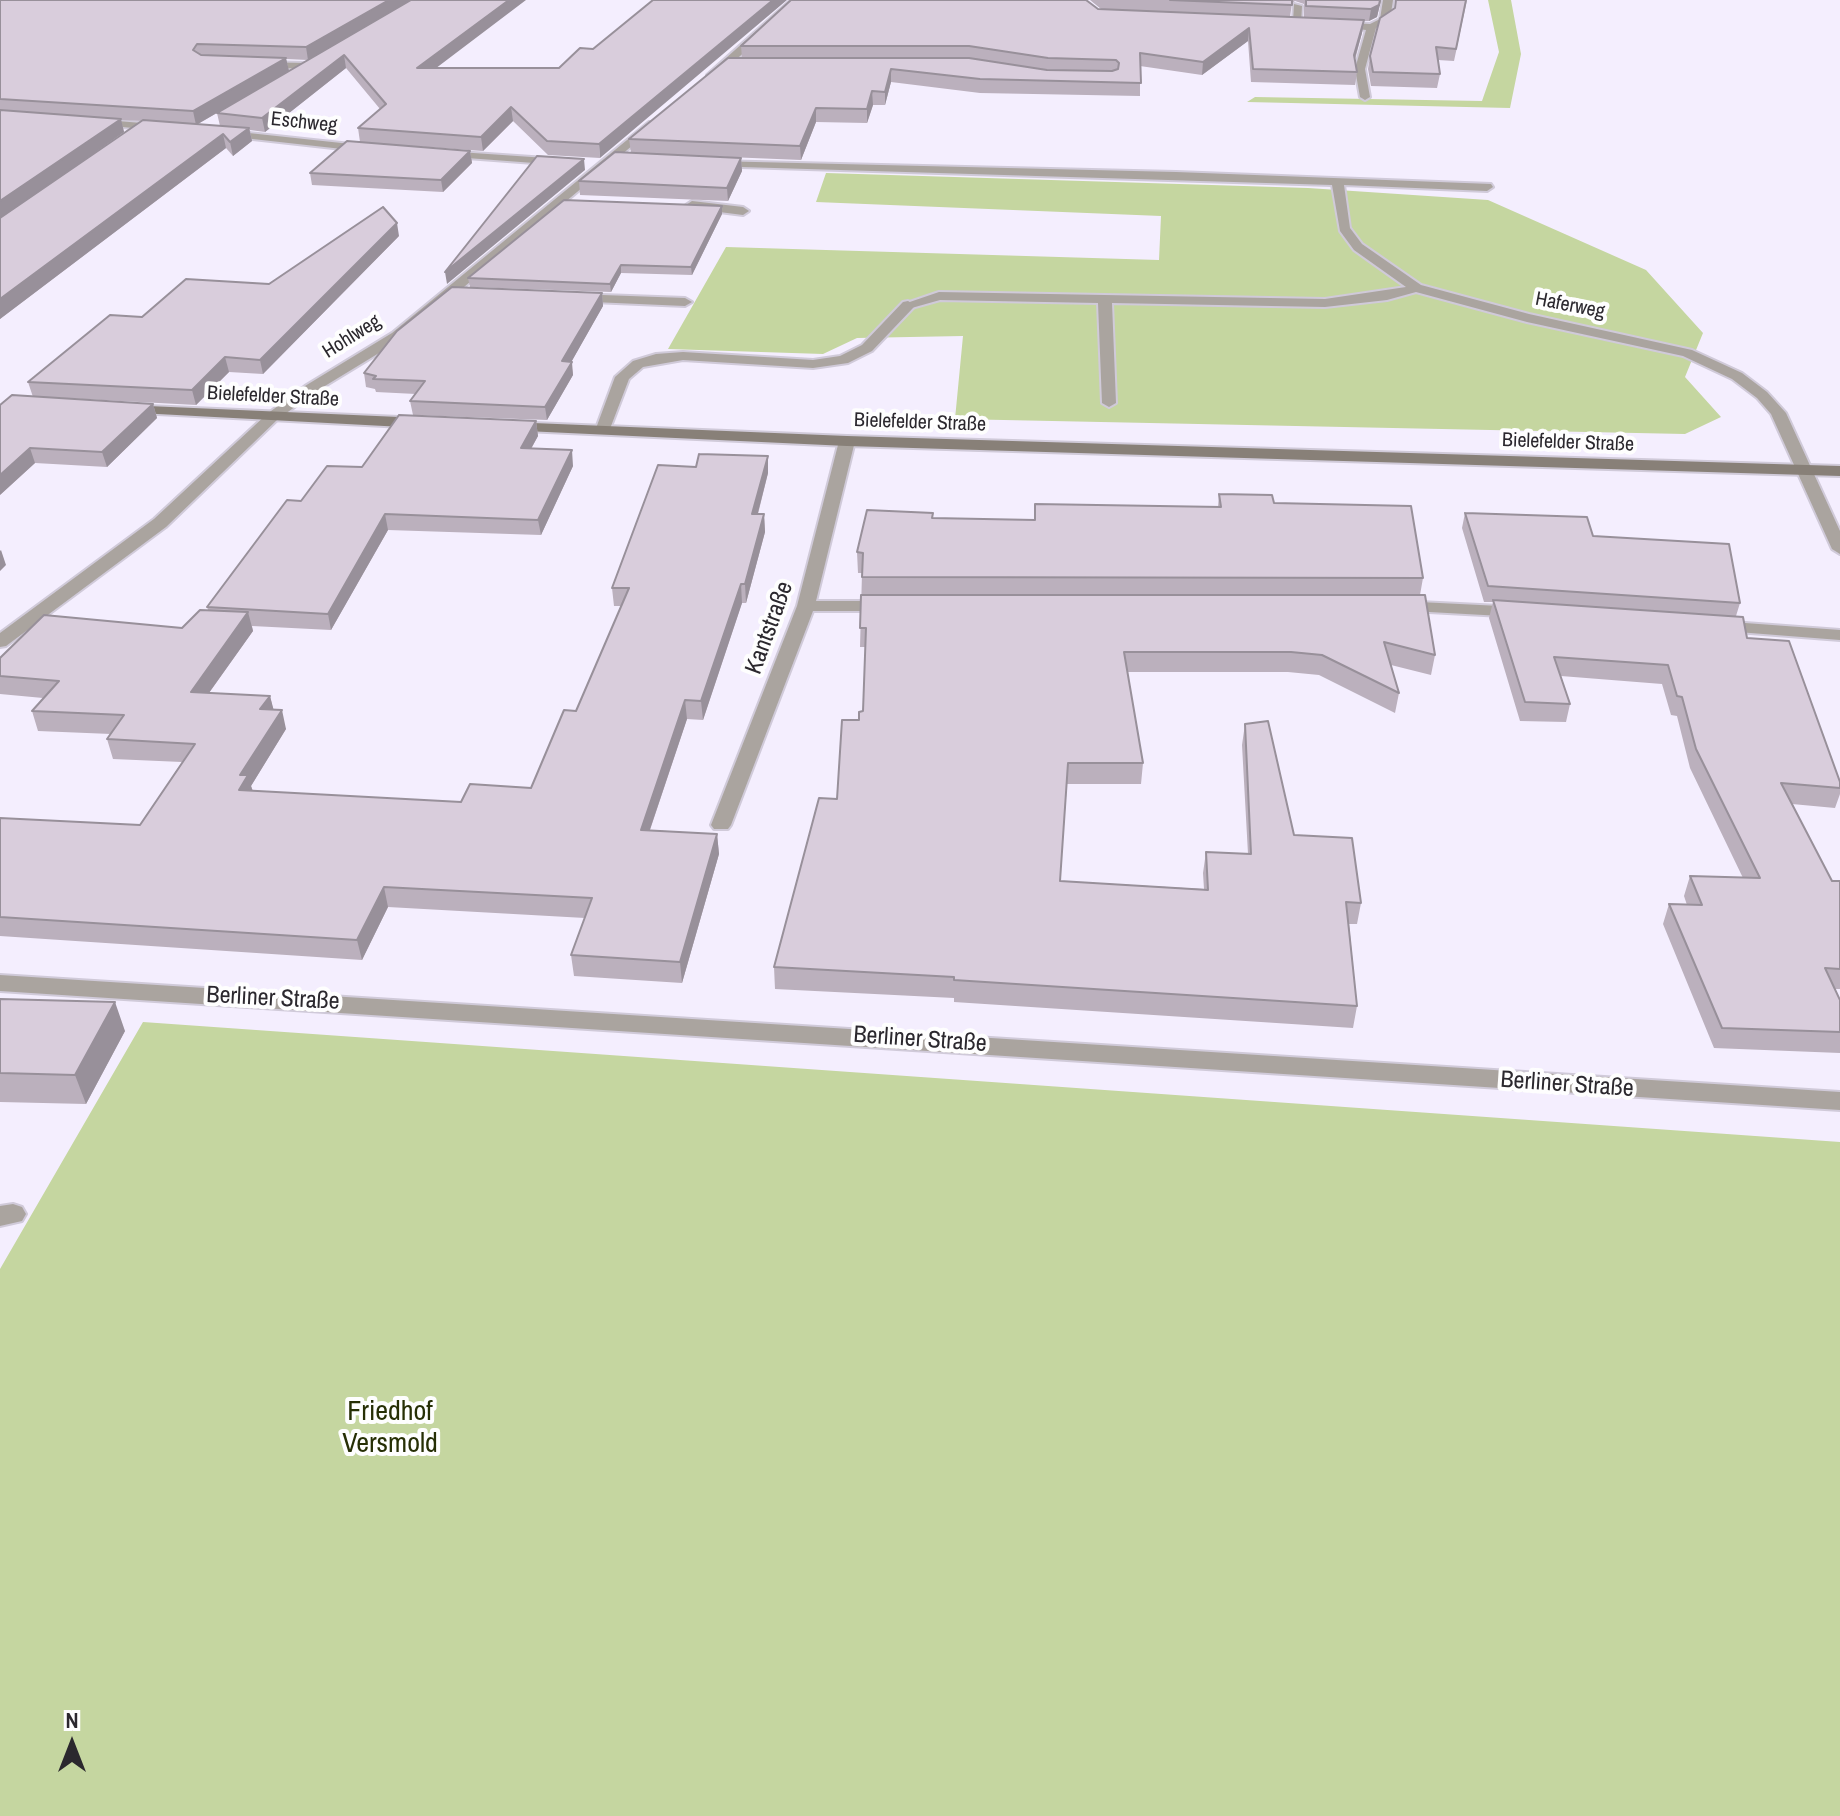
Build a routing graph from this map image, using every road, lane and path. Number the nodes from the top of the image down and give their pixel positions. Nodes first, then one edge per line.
1 (796, 0) edge
2 (1388, 0) edge
3 (1297, 6) dead end
4 (1284, 22) edge
5 (1298, 22) junction
6 (1312, 23) edge
7 (1327, 24) edge
8 (1372, 27) junction
9 (321, 59) edge
10 (249, 64) edge
11 (725, 65) junction
12 (740, 65) edge
13 (308, 66) junction
14 (295, 74) edge
15 (702, 83) edge
16 (1365, 97) dead end
17 (668, 111) edge
18 (76, 121) edge
19 (146, 126) junction
20 (173, 128) edge
21 (215, 132) edge
22 (134, 135) edge
23 (378, 150) edge
24 (438, 154) edge
25 (637, 160) edge
26 (607, 161) junction
27 (573, 163) edge
28 (588, 164) edge
29 (698, 164) edge
30 (1338, 183) junction
31 (1487, 187) dead end
32 (560, 201) junction
33 (574, 202) edge
34 (677, 205) edge
35 (743, 211) dead end
36 (1416, 288) junction
37 (450, 293) junction
38 (465, 294) edge
39 (560, 297) edge
40 (1105, 300) junction
41 (685, 302) dead end
42 (1109, 403) dead end
43 (109, 408) edge
44 (272, 417) junction
45 (445, 424) edge
46 (493, 426) edge
47 (603, 431) junction
48 (847, 441) junction
49 (1802, 469) junction
50 (1840, 471) edge
51 (1840, 549) edge
52 (806, 606) junction
53 (900, 606) edge
54 (1374, 606) edge
55 (1539, 612) edge
56 (1697, 624) edge
57 (1840, 635) edge
58 (0, 642) edge
59 (721, 825) dead end
60 (0, 983) edge
61 (1840, 1101) edge

1 - 11 street
2 - 8 street
3 - 5 street
4 - 5 street
5 - 6 street
7 - 8 street
8 - 16 street
9 - 13 street
10 - 13 street
11 - 12 street
11 - 15 street
13 - 14 street
17 - 26 street, Hohlweg
18 - 19 street
19 - 20 street
19 - 22 street
21 - 23 street, Eschweg
24 - 27 street
25 - 26 street
26 - 28 street
26 - 32 street, Hohlweg
29 - 30 street
30 - 31 street
30 - 36 street, Haferweg
32 - 33 street
32 - 37 street, Hohlweg
34 - 35 street
36 - 40 street
36 - 49 street, Haferweg
37 - 38 street
37 - 44 street, Hohlweg
39 - 41 street
40 - 42 street
40 - 47 street
43 - 44 main road, Bielefelder Straße
44 - 45 main road, Bielefelder Straße
44 - 58 street, Hohlweg
46 - 47 main road, Bielefelder Straße
47 - 48 main road, Bielefelder Straße
48 - 49 main road, Bielefelder Straße
48 - 52 street, Kantstraße
49 - 50 main road, Bielefelder Straße
49 - 51 street, Haferweg
52 - 53 street
52 - 59 street, Kantstraße
54 - 55 street
56 - 57 street
60 - 61 street, Berliner Straße

